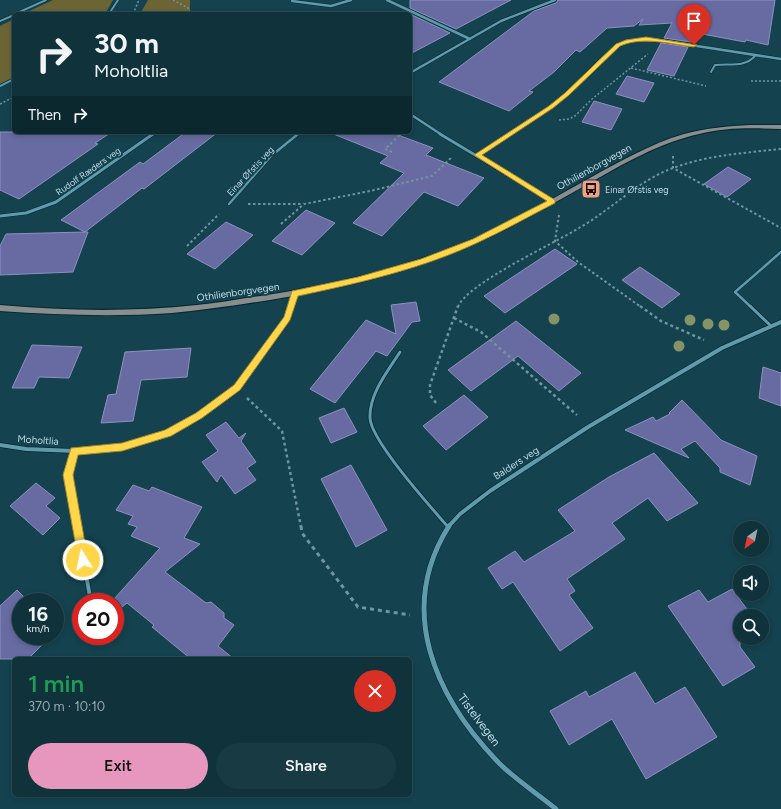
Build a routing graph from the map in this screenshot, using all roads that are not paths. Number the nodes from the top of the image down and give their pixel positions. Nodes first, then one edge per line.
1 (46, 0) edge
2 (118, 0) edge
3 (351, 0) edge
4 (387, 0) edge
5 (555, 0) edge
6 (292, 1) dead end
7 (19, 12) edge
8 (110, 12) edge
9 (12, 15) edge
10 (0, 21) edge
11 (470, 39) junction
12 (755, 56) junction
13 (781, 59) edge
14 (412, 72) edge
15 (712, 72) dead end
16 (12, 80) edge
17 (0, 86) edge
18 (412, 115) edge
19 (781, 127) edge
20 (153, 134) edge
21 (298, 134) edge
22 (477, 155) junction
23 (552, 201) junction
24 (230, 204) road end
25 (0, 216) edge
26 (781, 252) edge
27 (294, 294) junction
28 (0, 308) edge
29 (781, 322) edge
30 (770, 326) junction
31 (400, 352) dead end
32 (0, 446) edge
33 (74, 451) junction
34 (448, 527) junction
35 (89, 593) edge
36 (556, 809) edge

1 - 7 lane
2 - 8 lane
3 - 6 street
4 - 11 street
5 - 11 street
9 - 10 lane
11 - 14 street
12 - 13 street
12 - 15 lane
12 - 22 street
16 - 17 lane
18 - 22 street
19 - 23 street, Othilienborgvegen
20 - 25 street, Rudolf Ræders veg
21 - 24 lane, Einar Øfstis veg
22 - 23 street
23 - 27 street, Othilienborgvegen
26 - 30 lane
27 - 28 street, Othilienborgvegen
27 - 33 street, Moholtlia
29 - 30 street, Balders veg
30 - 34 street, Balders veg
31 - 34 lane
32 - 33 street, Moholtlia
33 - 35 lane
34 - 36 street, Tistelvegen

